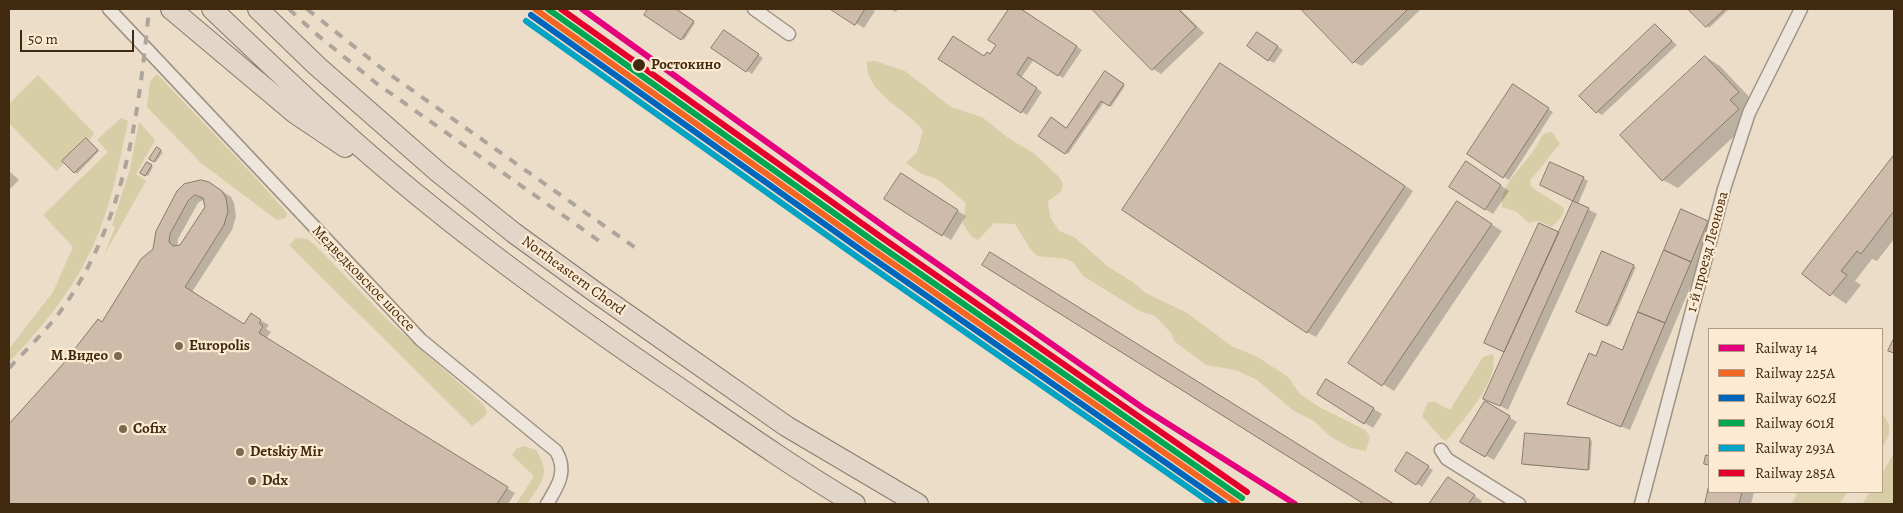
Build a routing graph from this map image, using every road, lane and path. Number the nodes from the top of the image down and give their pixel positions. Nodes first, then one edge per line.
1 (109, 9) edge
2 (170, 9) edge
3 (212, 9) edge
4 (258, 9) edge
5 (754, 9) edge
6 (1801, 9) edge
7 (789, 34) dead end
8 (420, 197) junction
9 (1441, 450) dead end
10 (547, 504) edge
11 (855, 504) edge
12 (918, 504) edge
13 (1519, 504) edge
14 (1641, 504) edge

1 - 10 street, Медведковское шоссе
2 - 8 main road
3 - 8 main road, Northeastern Chord
4 - 12 main road, Northeastern Chord
5 - 7 street
6 - 14 street, 1-й проезд Леонова
8 - 11 main road, Northeastern Chord
9 - 13 street

